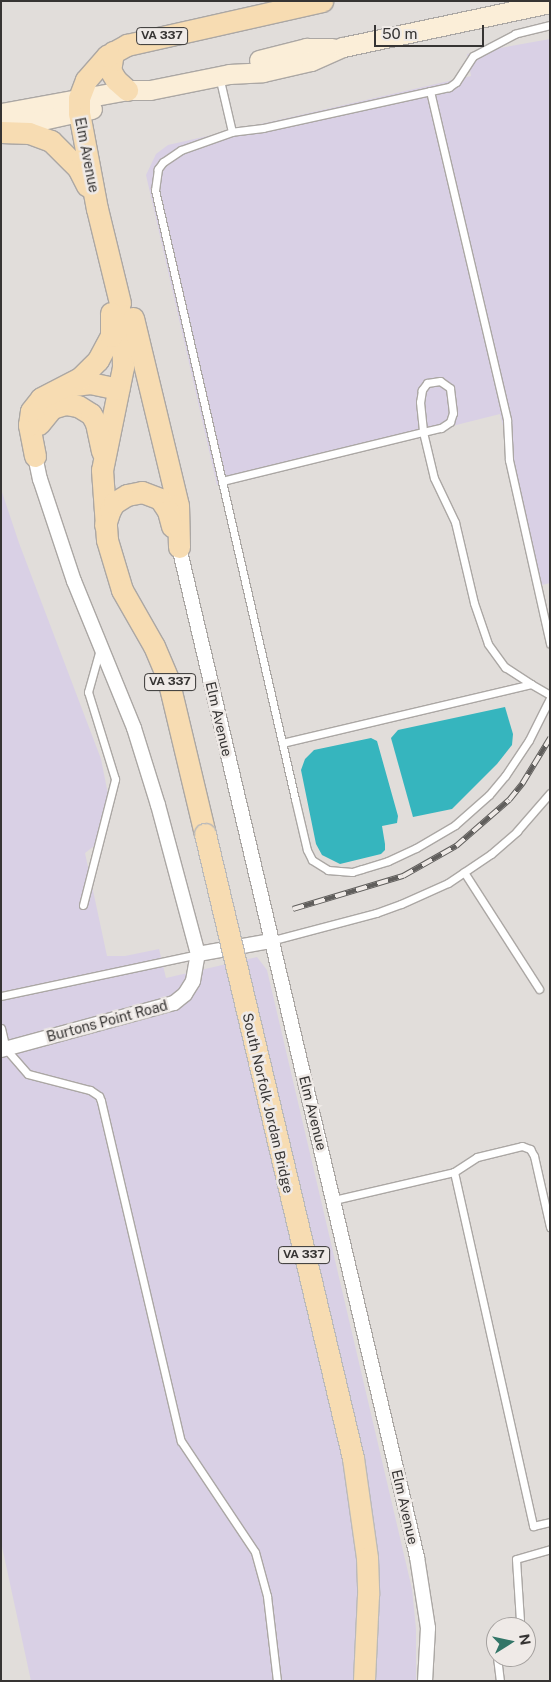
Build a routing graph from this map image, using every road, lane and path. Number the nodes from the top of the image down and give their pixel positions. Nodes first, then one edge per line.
1 (322, 1) edge
2 (550, 3) edge
3 (550, 25) edge
4 (113, 52) junction
5 (224, 74) junction
6 (127, 90) junction
7 (150, 90) junction
8 (430, 91) junction
9 (79, 106) junction
10 (1, 113) edge
11 (1, 130) edge
12 (232, 132) junction
13 (97, 209) junction
14 (105, 240) junction
15 (120, 309) junction
16 (67, 386) junction
17 (118, 389) junction
18 (423, 432) junction
19 (35, 456) junction
20 (102, 470) junction
21 (222, 481) junction
22 (106, 534) junction
23 (179, 548) junction
24 (550, 643) edge
25 (101, 646) junction
26 (531, 684) junction
27 (550, 697) edge
28 (282, 743) junction
29 (550, 792) edge
30 (464, 872) junction
31 (83, 905) dead end
32 (270, 941) junction
33 (198, 954) junction
34 (539, 989) dead end
35 (1, 996) edge
36 (1, 1028) edge
37 (4, 1049) edge
38 (454, 1172) junction
39 (334, 1200) junction
40 (550, 1228) edge
41 (550, 1522) edge
42 (550, 1549) edge
43 (520, 1617) edge
44 (498, 1667) edge
45 (277, 1681) edge
46 (364, 1681) edge
47 (425, 1681) edge
48 (500, 1681) edge

1 - 4 main road, Elm Avenue / VA 337
2 - 5 street
3 - 8 lane
4 - 6 main road
4 - 9 main road, Elm Avenue / VA 337
5 - 7 street
5 - 12 lane
6 - 7 street
6 - 9 street
7 - 9 street
8 - 12 lane
8 - 24 lane
9 - 10 street
9 - 11 street
9 - 13 main road, Elm Avenue
11 - 13 main road
12 - 21 lane
13 - 14 main road, Elm Avenue
14 - 15 main road
14 - 15 main road, Elm Avenue
15 - 16 main road
15 - 17 main road, VA 337
15 - 23 main road
16 - 17 main road
16 - 19 main road
17 - 20 main road, VA 337
18 - 18 lane
18 - 21 lane
18 - 26 lane
19 - 20 main road
19 - 25 street
20 - 22 main road, VA 337
21 - 28 lane
22 - 23 main road
22 - 46 main road, South Norfolk Jordan Bridge / VA 337, bridge
23 - 32 street, Elm Avenue
25 - 31 lane
25 - 33 street
26 - 27 lane
26 - 28 lane
27 - 28 lane
29 - 30 lane
30 - 32 lane
30 - 34 lane
32 - 33 street
32 - 39 street, Elm Avenue
33 - 35 lane
33 - 37 street, Burtons Point Road
36 - 37 lane
37 - 45 lane
38 - 39 lane
38 - 40 lane
38 - 41 lane
39 - 47 street, Elm Avenue
42 - 43 lane
44 - 48 lane

